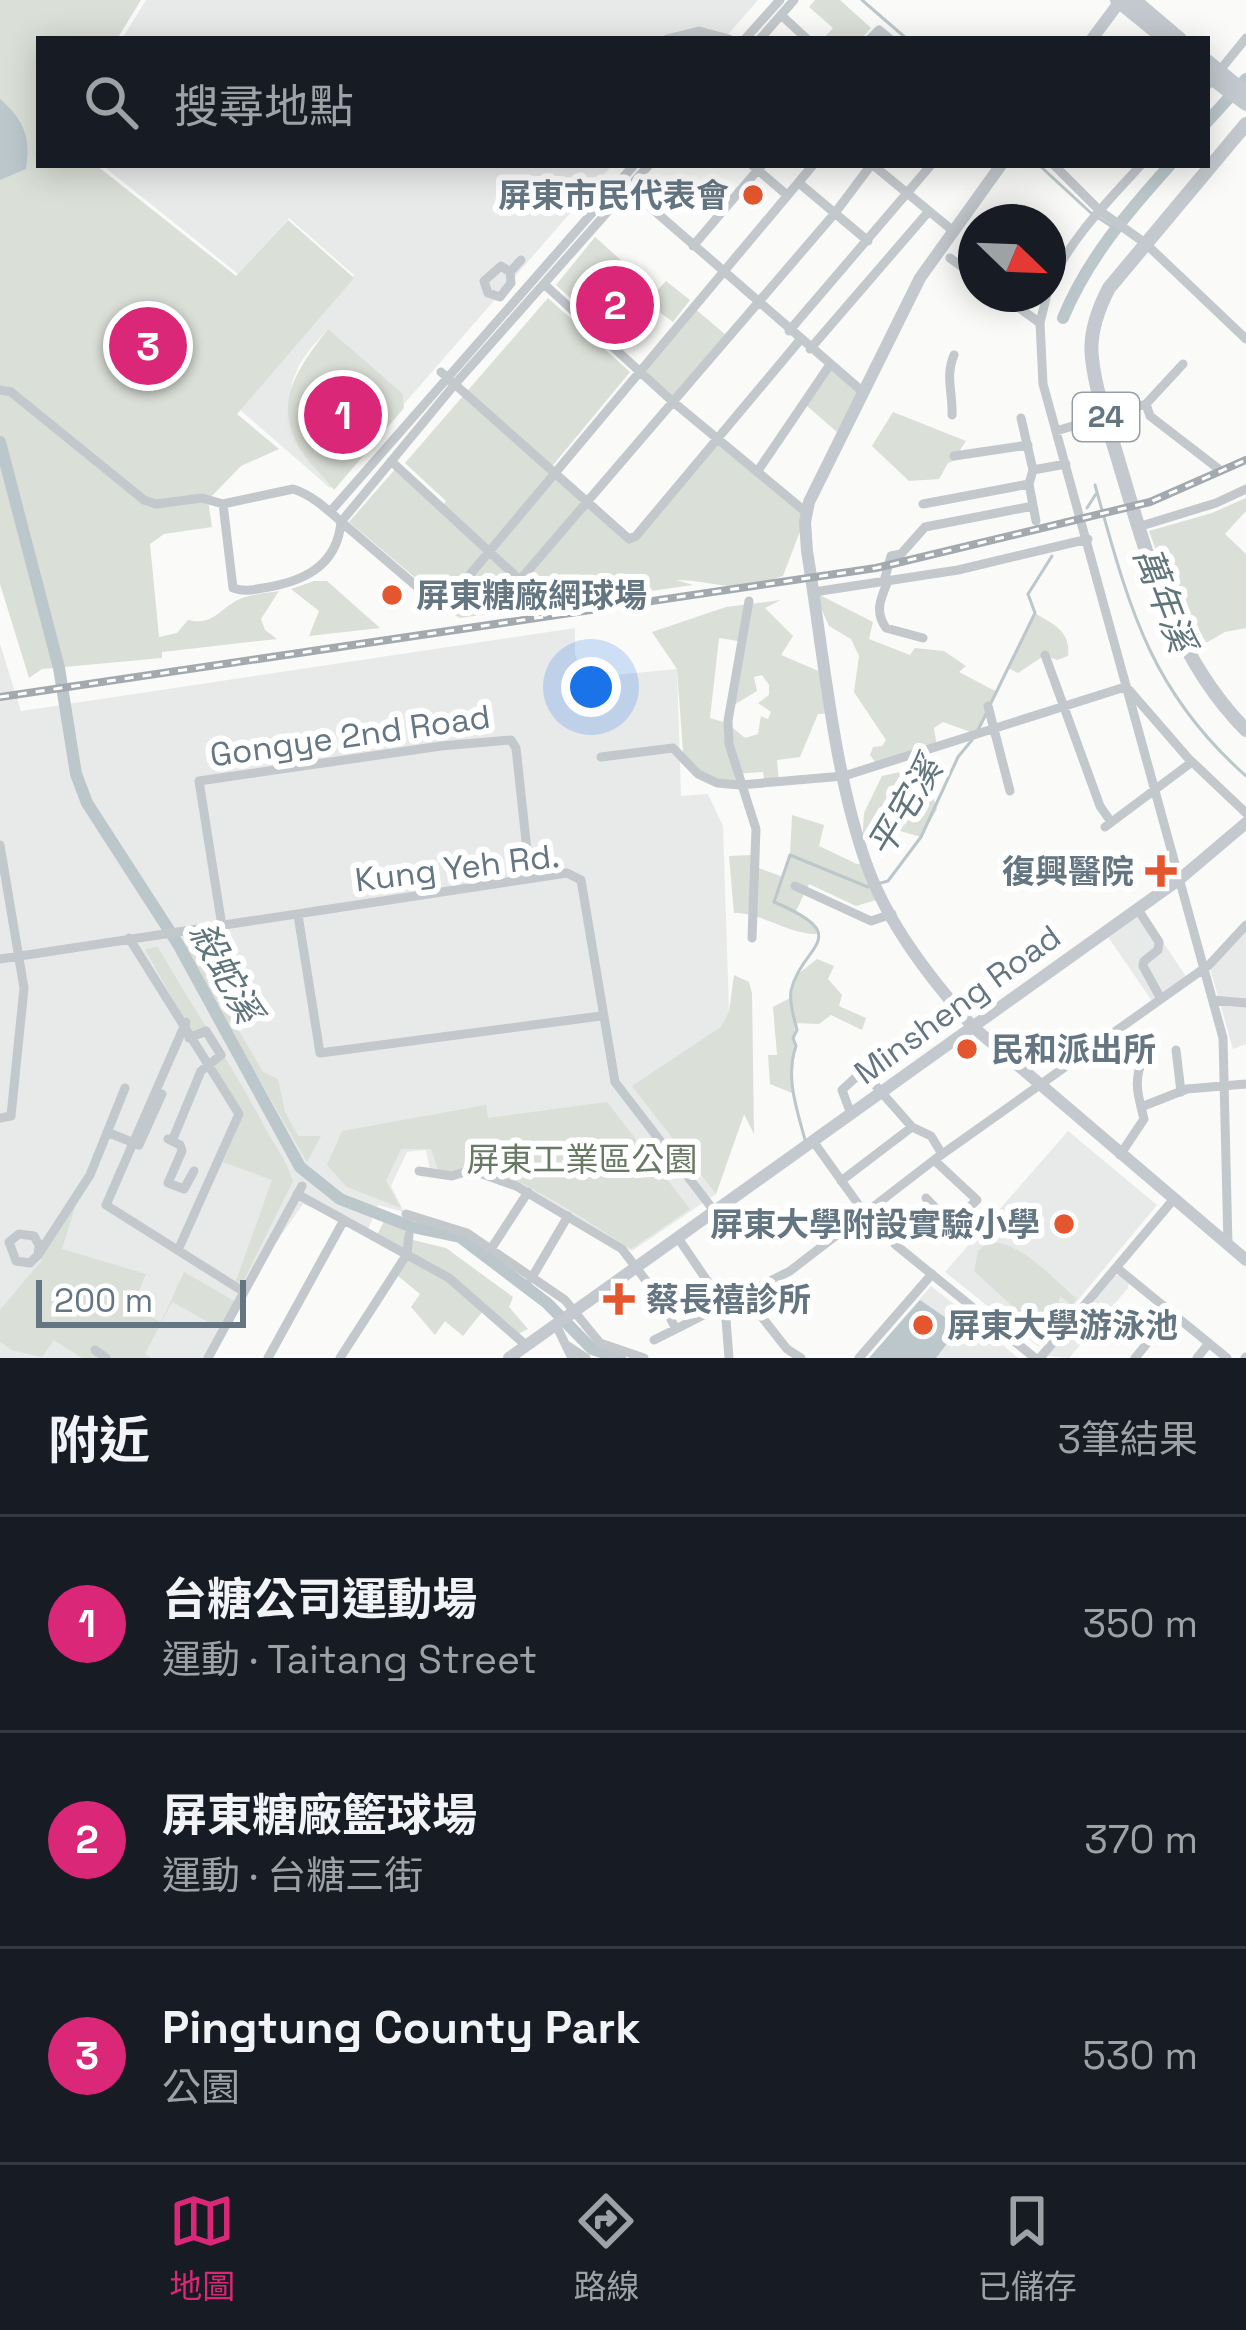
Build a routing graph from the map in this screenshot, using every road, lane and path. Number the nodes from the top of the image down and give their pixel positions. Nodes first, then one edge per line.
1 (781, 0) edge
2 (794, 0) edge
3 (1123, 1) edge
4 (781, 15) junction
5 (679, 36) edge
6 (718, 36) edge
7 (748, 36) edge
8 (763, 36) edge
9 (804, 36) edge
10 (1094, 36) edge
11 (1162, 36) edge
12 (1176, 36) edge
13 (1246, 38) edge
14 (1210, 74) edge
15 (1244, 100) edge
16 (1246, 124) edge
17 (1210, 166) edge
18 (632, 168) edge
19 (645, 168) edge
20 (756, 168) edge
21 (758, 168) edge
22 (811, 168) edge
23 (870, 168) edge
24 (876, 168) edge
25 (929, 168) edge
26 (999, 168) edge
27 (1057, 168) edge
28 (1138, 168) edge
29 (1208, 168) edge
30 (799, 183) junction
31 (624, 185) junction
32 (907, 194) junction
33 (788, 195) junction
34 (928, 211) junction
35 (1099, 212) junction
36 (835, 213) junction
37 (952, 230) junction
38 (868, 241) junction
39 (1144, 243) junction
40 (693, 246) junction
41 (950, 258) dead end
42 (520, 260) dead end
43 (1066, 260) edge
44 (958, 264) edge
45 (510, 272) dead end
46 (723, 272) junction
47 (544, 284) junction
48 (757, 302) junction
49 (1025, 312) edge
50 (1043, 312) edge
51 (1040, 323) junction
52 (789, 331) junction
53 (1246, 339) edge
54 (800, 340) junction
55 (810, 349) junction
56 (954, 356) dead end
57 (1183, 364) dead end
58 (829, 366) junction
59 (640, 369) junction
60 (448, 377) junction
61 (0, 390) edge
62 (863, 392) junction
63 (672, 400) junction
64 (1147, 404) junction
65 (952, 415) dead end
66 (1106, 416) junction
67 (1021, 418) dead end
68 (1056, 431) junction
69 (717, 439) junction
70 (1028, 445) junction
71 (954, 456) dead end
72 (391, 461) junction
73 (1066, 464) junction
74 (1033, 470) junction
75 (1220, 470) dead end
76 (757, 472) junction
77 (553, 474) junction
78 (1029, 484) junction
79 (1246, 489) edge
80 (586, 502) junction
81 (923, 504) dead end
82 (223, 505) junction
83 (1033, 506) junction
84 (330, 512) junction
85 (807, 513) junction
86 (1036, 521) dead end
87 (341, 522) junction
88 (1138, 527) junction
89 (1088, 539) junction
90 (489, 552) junction
91 (886, 581) junction
92 (814, 592) junction
93 (749, 601) dead end
94 (923, 638) dead end
95 (1045, 655) dead end
96 (1125, 687) junction
97 (988, 706) dead end
98 (1062, 706) junction
99 (992, 729) junction
100 (1246, 730) edge
101 (601, 757) dead end
102 (1192, 762) junction
103 (844, 776) junction
104 (740, 785) junction
105 (1154, 789) junction
106 (1010, 791) dead end
107 (1246, 814) edge
108 (1246, 823) edge
109 (0, 845) edge
110 (530, 878) junction
111 (1181, 878) junction
112 (795, 886) dead end
113 (1137, 908) junction
114 (892, 914) junction
115 (298, 915) junction
116 (1246, 925) edge
117 (222, 926) junction
118 (129, 938) junction
119 (752, 938) dead end
120 (21, 955) junction
121 (0, 959) edge
122 (1204, 966) junction
123 (1161, 999) junction
124 (1213, 1000) junction
125 (1246, 1003) edge
126 (602, 1016) junction
127 (972, 1026) junction
128 (186, 1030) junction
129 (1118, 1031) junction
130 (1176, 1050) dead end
131 (207, 1065) junction
132 (1246, 1084) edge
133 (1225, 1085) junction
134 (1041, 1086) junction
135 (125, 1088) dead end
136 (883, 1091) junction
137 (1181, 1092) junction
138 (161, 1094) dead end
139 (1142, 1108) junction
140 (851, 1114) junction
141 (0, 1118) edge
142 (913, 1127) junction
143 (107, 1132) junction
144 (813, 1141) junction
145 (133, 1143) junction
146 (1120, 1155) junction
147 (938, 1156) junction
148 (177, 1163) junction
149 (194, 1171) junction
150 (419, 1171) dead end
151 (210, 1178) junction
152 (841, 1180) junction
153 (528, 1192) junction
154 (926, 1198) dead end
155 (1174, 1200) junction
156 (862, 1211) junction
157 (715, 1212) junction
158 (406, 1214) dead end
159 (568, 1216) junction
160 (344, 1220) junction
161 (409, 1235) dead end
162 (678, 1238) junction
163 (1228, 1245) junction
164 (491, 1249) junction
165 (178, 1250) junction
166 (407, 1254) junction
167 (38, 1255) dead end
168 (1246, 1260) edge
169 (637, 1266) junction
170 (1117, 1268) junction
171 (932, 1274) junction
172 (531, 1279) junction
173 (244, 1292) junction
174 (746, 1297) junction
175 (725, 1307) junction
176 (574, 1312) junction
177 (1172, 1313) junction
178 (556, 1325) junction
179 (676, 1329) junction
180 (654, 1340) dead end
181 (564, 1342) junction
182 (1209, 1343) junction
183 (527, 1346) junction
184 (787, 1349) junction
185 (95, 1350) dead end
186 (106, 1358) edge
187 (208, 1358) edge
188 (268, 1358) edge
189 (340, 1358) edge
190 (509, 1358) edge
191 (572, 1358) edge
192 (586, 1358) edge
193 (644, 1358) edge
194 (729, 1358) edge
195 (775, 1358) edge
196 (801, 1358) edge
197 (859, 1358) edge
198 (1037, 1358) edge
199 (1135, 1358) edge
200 (1197, 1358) edge
201 (1228, 1358) edge

1 - 7 street
2 - 4 street
3 - 10 street
3 - 11 main road
3 - 12 main road
4 - 8 street
4 - 9 street
5 - 6 street
13 - 14 street
14 - 15 main road
16 - 17 main road, 24
18 - 31 street
19 - 31 street
20 - 40 street
21 - 33 street
22 - 30 street
23 - 36 street
24 - 32 street
25 - 32 street
26 - 37 street
27 - 35 street
28 - 35 street
29 - 39 main road, 24
30 - 33 street
30 - 36 street
31 - 40 street
31 - 47 street
31 - 60 street
32 - 34 street
32 - 38 street
33 - 46 street
34 - 37 street
34 - 55 street
35 - 39 street
35 - 43 street
36 - 38 street
36 - 48 street
37 - 62 street
38 - 52 street
39 - 53 street
39 - 66 main road, 24
40 - 46 street
41 - 44 street
42 - 45 street
46 - 48 street
46 - 59 street
47 - 59 street
47 - 60 street
48 - 52 street
48 - 63 street
49 - 51 street
50 - 51 street
51 - 68 street
52 - 54 street
54 - 55 street
54 - 69 street
55 - 58 street
56 - 65 street
57 - 64 street
58 - 62 street
58 - 76 street
59 - 63 street
59 - 77 street
60 - 72 street
60 - 77 street
60 - 84 street
61 - 82 street
62 - 85 street
63 - 69 street
63 - 80 street
64 - 66 street
64 - 75 street
66 - 68 street
66 - 88 main road, 24
67 - 70 street
68 - 73 street
69 - 76 street
69 - 80 street
70 - 71 street
70 - 74 street
72 - 87 street
72 - 90 street
73 - 74 street
73 - 89 street
74 - 78 street
76 - 85 street
77 - 80 street
77 - 90 street
78 - 81 street
78 - 83 street
79 - 88 street
80 - 90 street
82 - 84 street
82 - 87 street
83 - 86 street
83 - 91 street
84 - 87 street
85 - 92 street
87 - 90 street
88 - 100 main road, 24
89 - 91 street
89 - 96 street
91 - 92 street
91 - 94 street
92 - 103 street
93 - 104 street
95 - 98 street
96 - 98 street
96 - 102 street
96 - 105 street
97 - 99 street
98 - 99 street
98 - 105 street
99 - 103 street
99 - 106 street
101 - 104 street
102 - 105 street
102 - 107 street
103 - 104 street
103 - 114 street
104 - 119 street
105 - 111 street
108 - 111 street, Minsheng Road
109 - 120 street
110 - 115 street, Kung Yeh Rd.
110 - 117 street, Gongye 2nd Road
110 - 126 street, Kung Yeh Rd.
111 - 113 street, Minsheng Road
111 - 122 street
112 - 114 street
113 - 123 street
113 - 127 street, Minsheng Road
114 - 127 street
115 - 117 street, Kung Yeh Rd.
115 - 126 street
116 - 122 street
117 - 118 street, Kung Yeh Rd.
118 - 120 street, Kung Yeh Rd.
118 - 128 street
120 - 121 street, Kung Yeh Rd.
120 - 141 street
122 - 123 street
122 - 124 street
123 - 129 street
124 - 125 street
124 - 133 street
126 - 157 street, Kung Yeh Rd.
127 - 134 street
127 - 136 street, Minsheng Road
128 - 131 street
128 - 131 street
128 - 145 street
129 - 134 street
129 - 139 street
130 - 137 street
131 - 148 street
131 - 151 street
132 - 133 street
133 - 137 street
133 - 163 street
134 - 146 street
134 - 147 street
135 - 143 street
136 - 140 street, Minsheng Road
136 - 140 street
136 - 142 street
137 - 139 street
138 - 145 street
139 - 146 street
140 - 144 street, Minsheng Road
142 - 147 street
142 - 152 street
143 - 145 street
143 - 167 street
144 - 152 street
144 - 157 street, Minsheng Road
145 - 165 street
146 - 155 street
147 - 154 street
147 - 156 street
148 - 149 street
148 - 149 street
149 - 151 street
150 - 153 street
151 - 165 street
152 - 156 street
153 - 159 street
153 - 164 street
155 - 163 street
155 - 170 street
156 - 171 street
156 - 174 street
157 - 162 street
158 - 164 street
159 - 169 street
159 - 172 street
160 - 166 street
160 - 173 street
160 - 188 street
161 - 166 street
162 - 169 street
162 - 175 street
163 - 168 street
164 - 172 street
165 - 173 street
166 - 183 street
166 - 189 street
169 - 176 street
169 - 179 street
170 - 177 street
170 - 198 street
171 - 197 street
171 - 198 street
172 - 176 street
173 - 187 street
174 - 175 street
174 - 184 street
175 - 179 street
175 - 194 street
176 - 178 street
176 - 193 street
177 - 182 street
177 - 199 street
178 - 181 street
178 - 183 street
179 - 180 street
181 - 191 street
181 - 192 street
182 - 200 street
182 - 201 street
183 - 190 street
184 - 195 street
184 - 196 street
185 - 186 street

